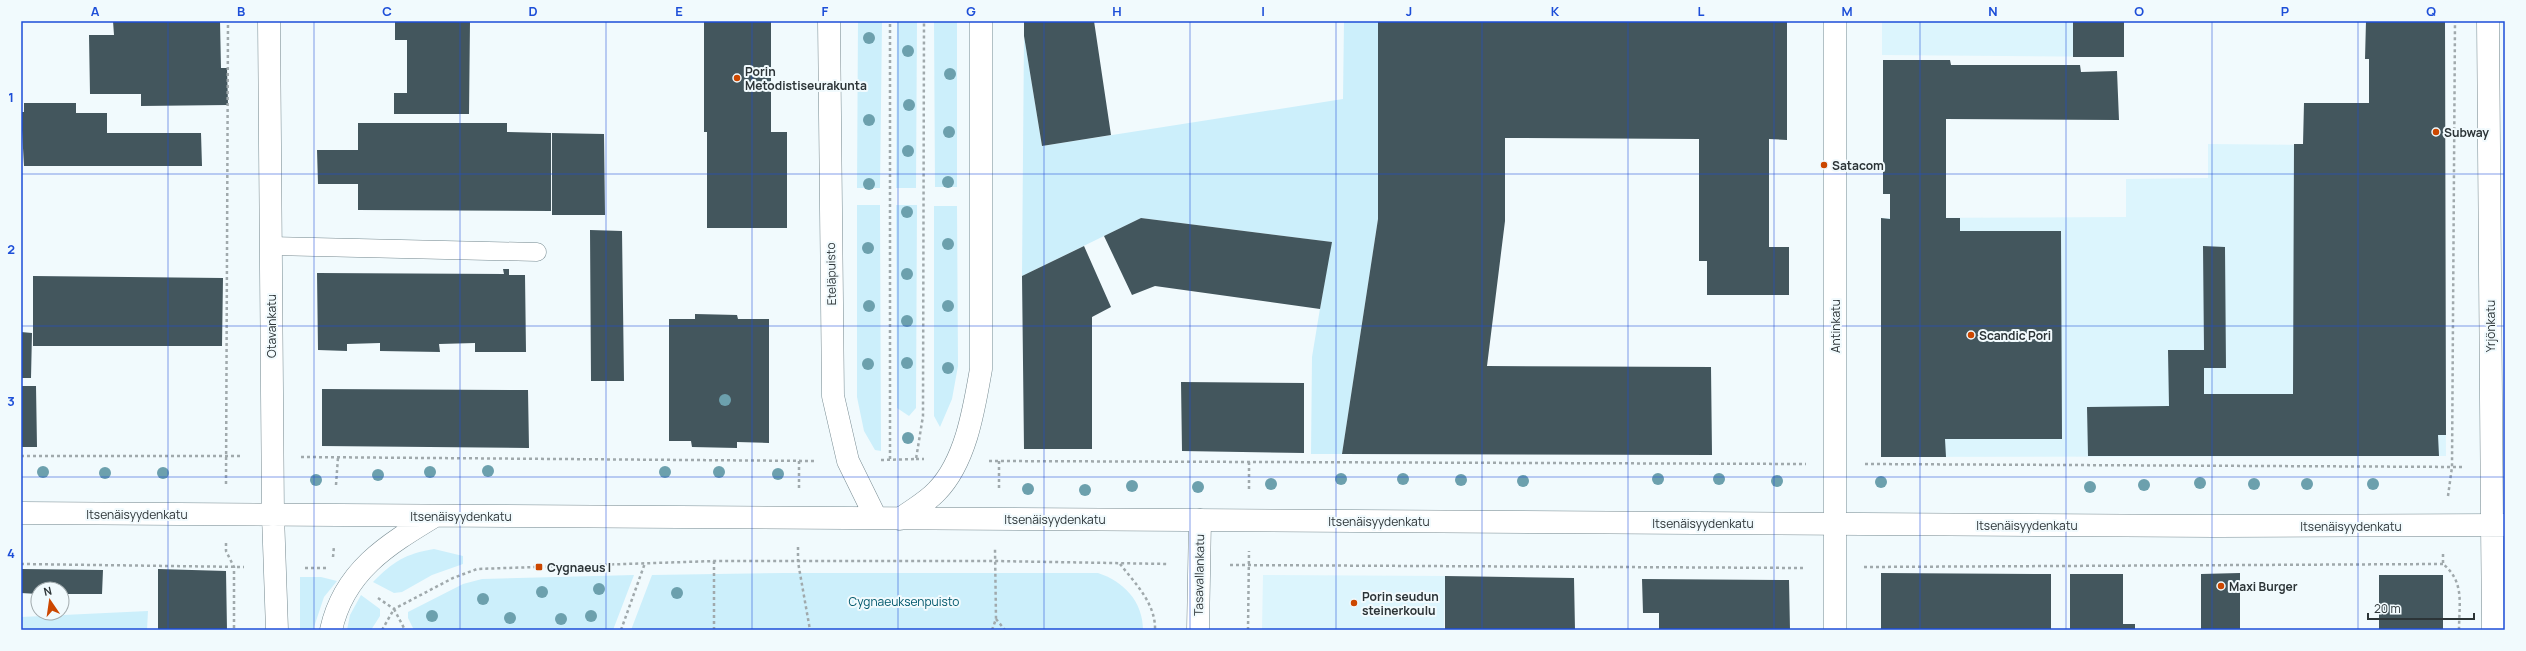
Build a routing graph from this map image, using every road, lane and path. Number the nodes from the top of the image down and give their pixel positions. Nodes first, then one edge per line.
1 (228, 21) edge
2 (269, 21) edge
3 (829, 21) edge
4 (890, 21) edge
5 (924, 21) edge
6 (981, 21) edge
7 (1835, 21) edge
8 (2455, 21) edge
9 (2488, 21) edge
10 (271, 246) junction
11 (537, 252) dead end
12 (21, 456) edge
13 (226, 456) junction
14 (272, 457) junction
15 (799, 460) dead end
16 (956, 461) junction
17 (1834, 464) junction
18 (21, 513) edge
19 (226, 515) junction
20 (273, 515) junction
21 (435, 516) junction
22 (876, 518) junction
23 (900, 519) junction
24 (1200, 520) junction
25 (1836, 524) junction
26 (2498, 525) edge
27 (994, 561) dead end
28 (714, 562) dead end
29 (798, 562) dead end
30 (645, 563) dead end
31 (1120, 564) dead end
32 (996, 619) junction
33 (809, 626) junction
34 (234, 630) edge
35 (277, 630) edge
36 (331, 630) edge
37 (382, 630) edge
38 (405, 630) edge
39 (621, 630) edge
40 (714, 630) edge
41 (805, 630) edge
42 (810, 630) edge
43 (992, 630) edge
44 (1005, 630) edge
45 (1155, 630) edge
46 (1198, 630) edge
47 (1835, 630) edge
48 (2493, 630) edge

1 - 13 path
2 - 10 street, Otavankatu
3 - 22 street, Eteläpuisto
4 - 5 path
6 - 16 street
7 - 17 street, Antinkatu
8 - 17 path
9 - 26 street, Yrjönkatu
10 - 11 lane
10 - 14 street, Otavankatu
12 - 13 path
13 - 14 path
13 - 19 path
14 - 15 path
14 - 20 street, Otavankatu
16 - 17 path
16 - 23 street
17 - 25 street, Antinkatu
18 - 19 street, Itsenäisyydenkatu
19 - 20 street, Itsenäisyydenkatu
19 - 34 path
20 - 21 street, Itsenäisyydenkatu
20 - 35 street, Otavankatu
21 - 22 street, Itsenäisyydenkatu
21 - 36 street
22 - 23 street, Itsenäisyydenkatu
23 - 24 street, Itsenäisyydenkatu
24 - 25 street, Itsenäisyydenkatu
24 - 46 street, Tasavallankatu
25 - 26 street, Itsenäisyydenkatu
25 - 47 street, Antinkatu
26 - 48 street, Yrjönkatu
27 - 32 path
28 - 40 path
29 - 33 path
30 - 39 path
31 - 45 path
32 - 43 path
32 - 44 path
33 - 41 path
33 - 42 path
37 - 38 path

